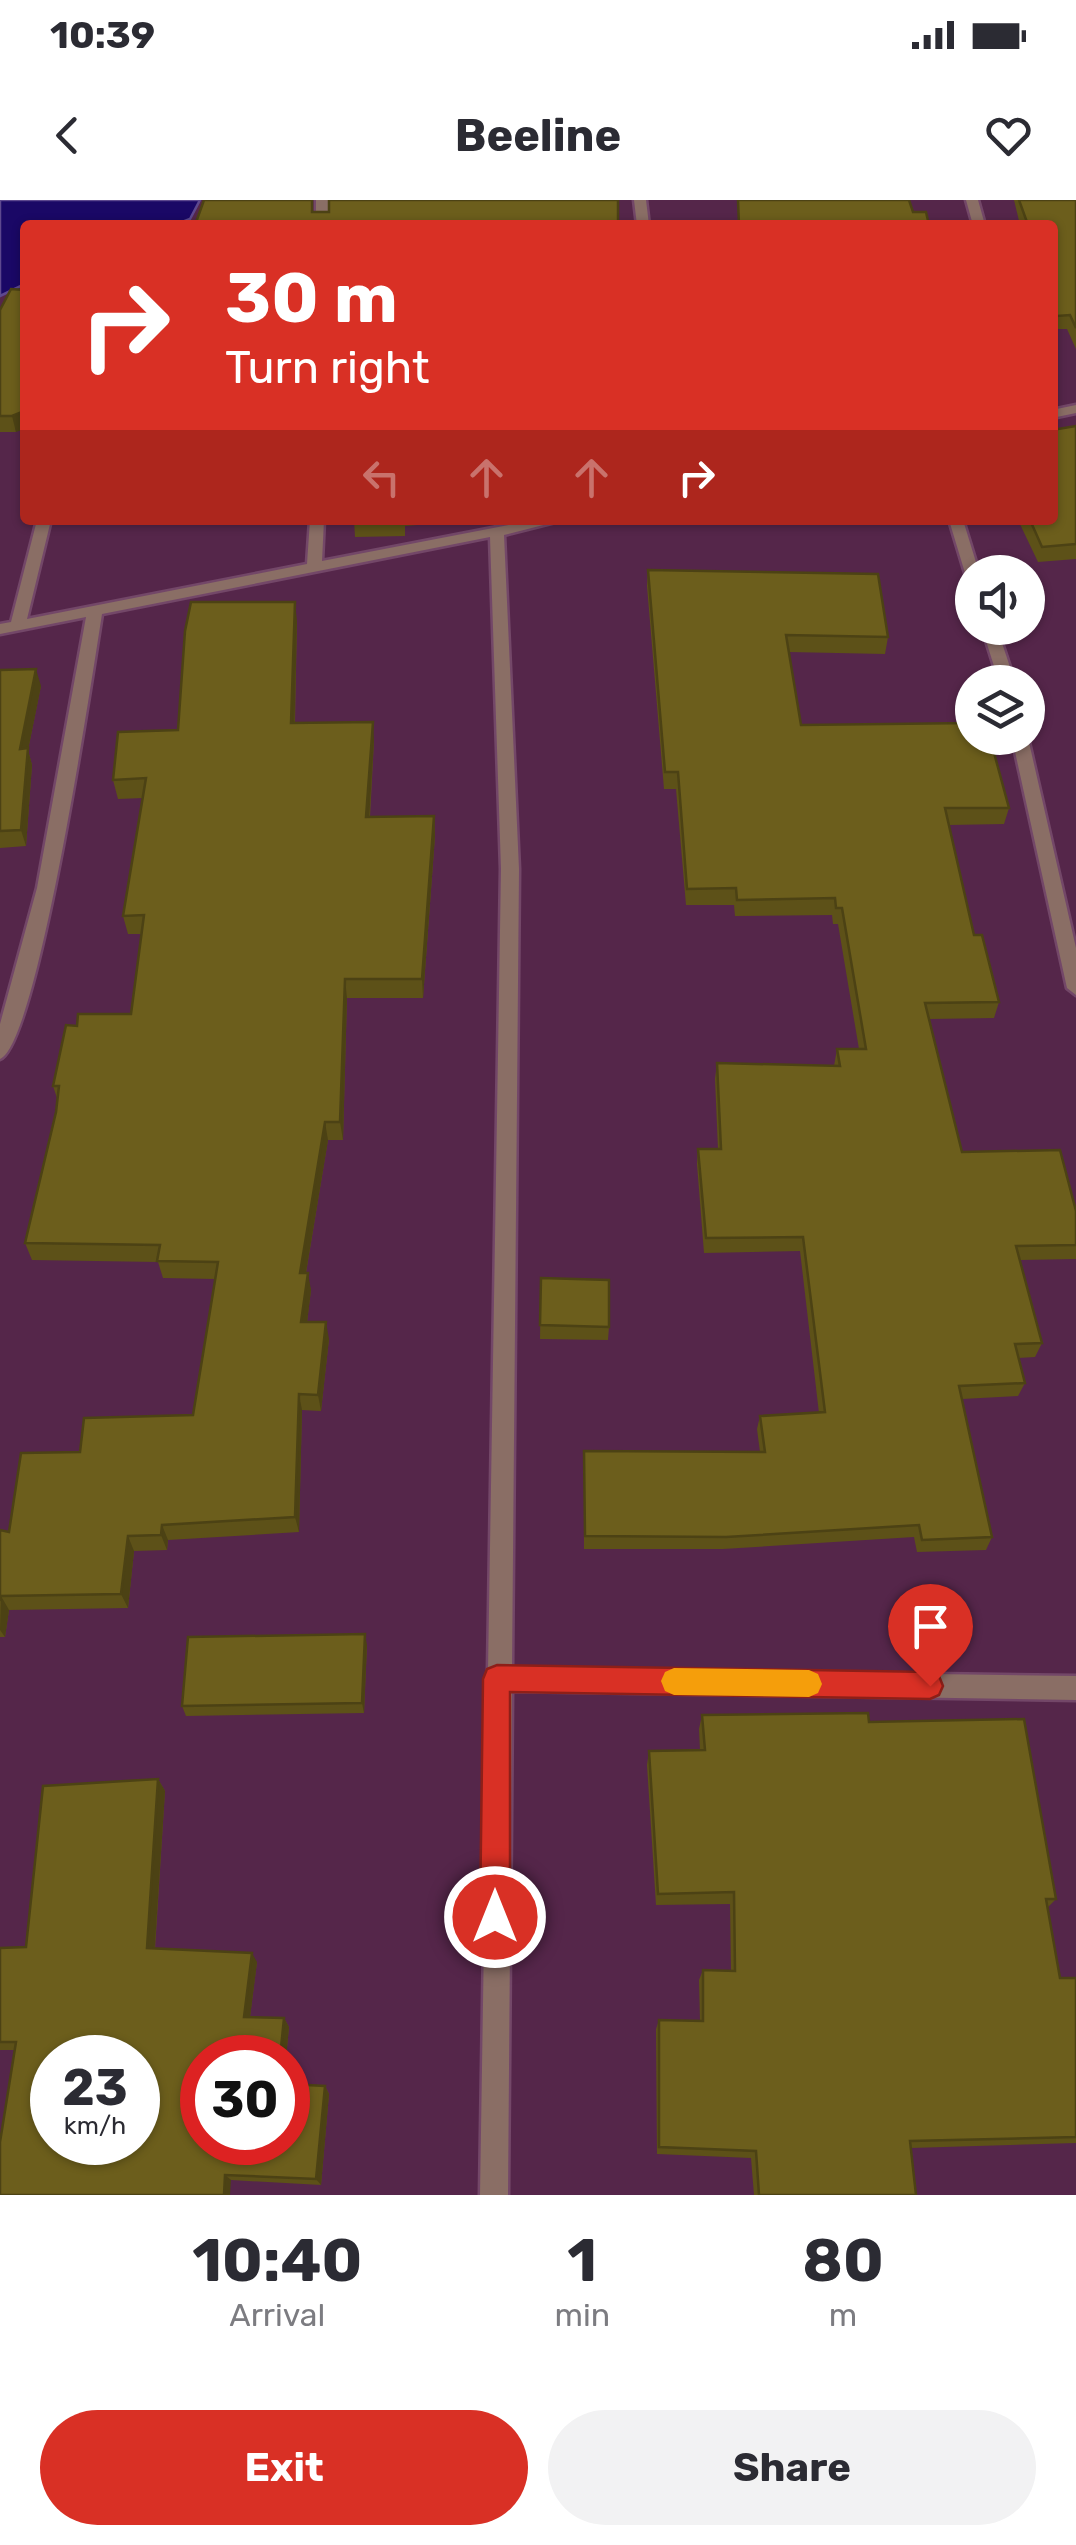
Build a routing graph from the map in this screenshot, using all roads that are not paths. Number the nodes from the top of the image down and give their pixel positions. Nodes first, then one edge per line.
1 (43, 525) edge
2 (317, 525) edge
3 (537, 525) edge
4 (958, 525) edge
5 (498, 535) junction
6 (967, 555) edge
7 (314, 566) junction
8 (95, 609) junction
9 (18, 625) junction
10 (0, 629) edge
11 (1024, 755) edge
12 (1076, 988) edge
13 (0, 1052) edge
14 (497, 1679) junction
15 (1076, 1688) edge
16 (494, 2195) edge

1 - 9 street
2 - 7 street
3 - 5 street
4 - 6 street
5 - 7 street
5 - 14 street
7 - 8 street
8 - 9 street
8 - 13 street
9 - 10 street
11 - 12 street
14 - 15 street
14 - 16 street

